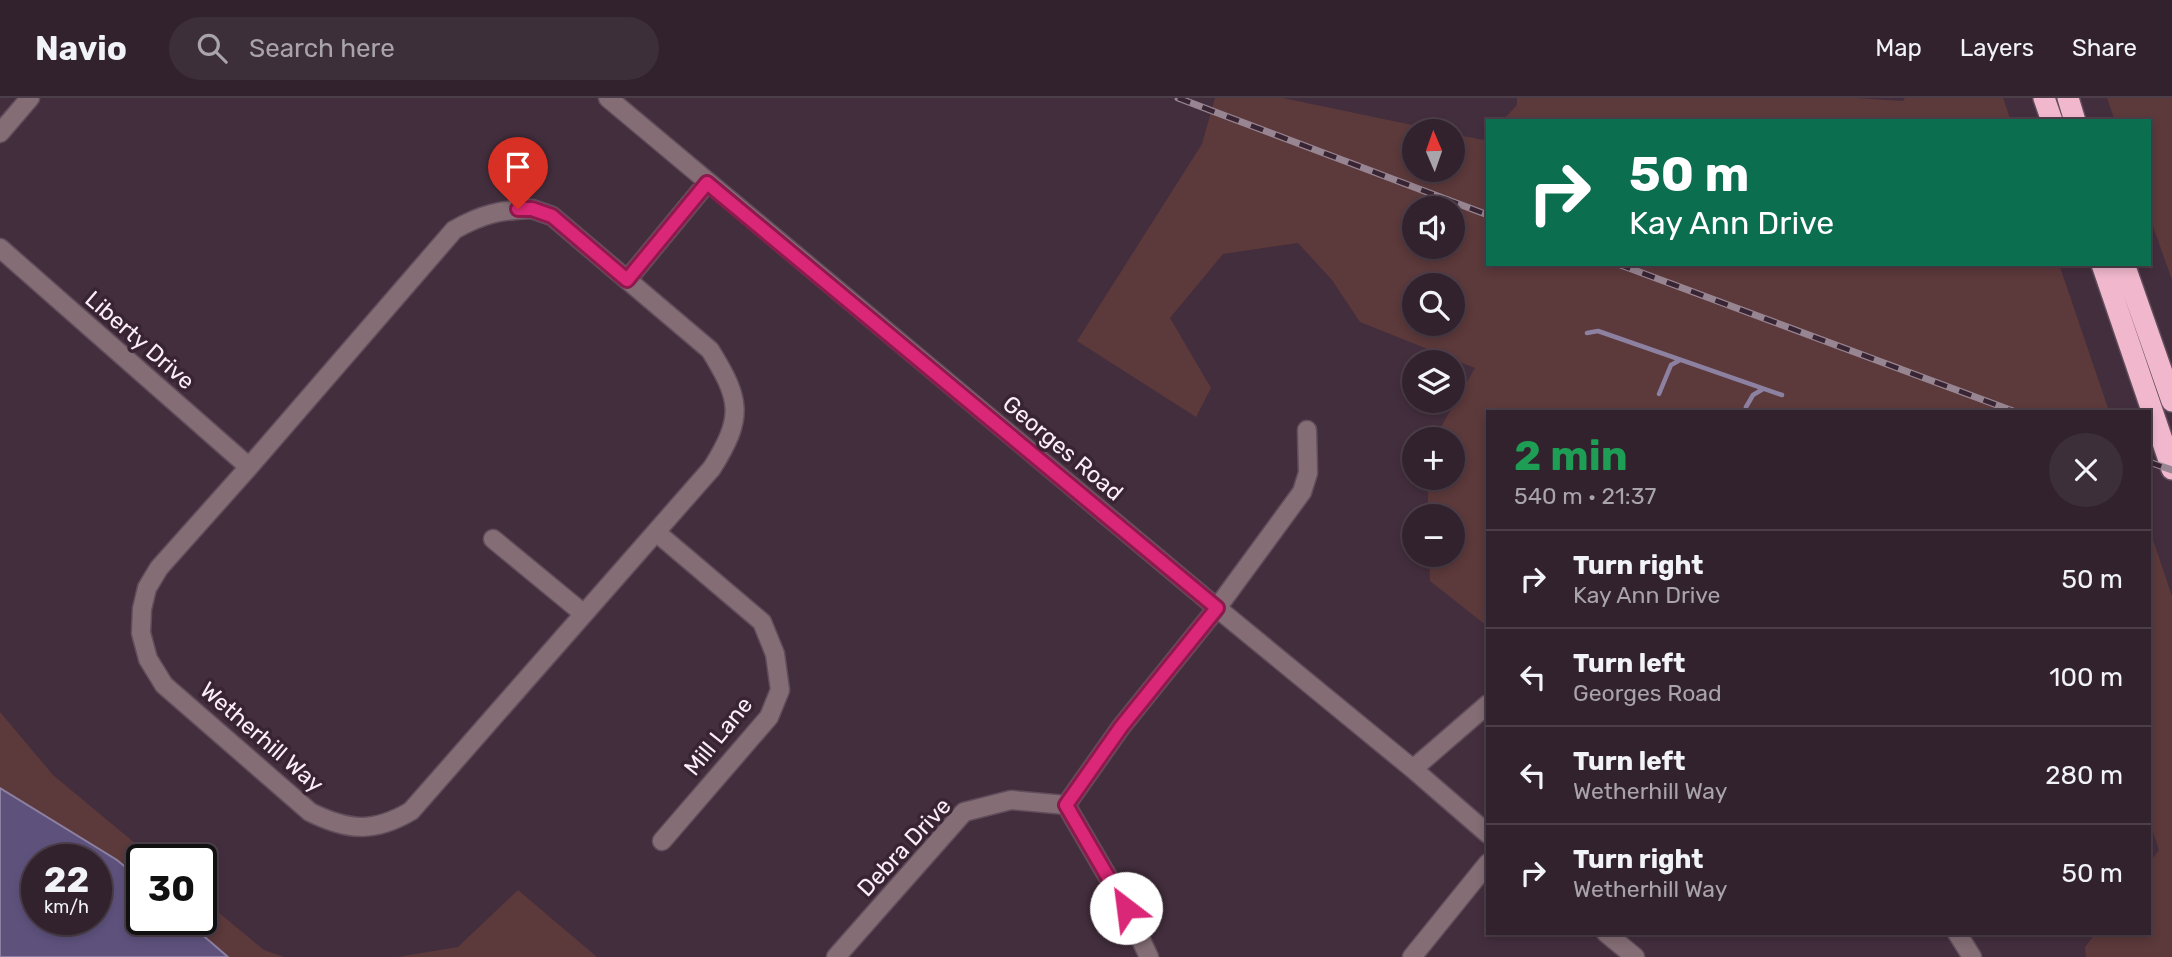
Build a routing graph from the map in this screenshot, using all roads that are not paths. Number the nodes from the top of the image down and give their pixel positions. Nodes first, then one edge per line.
1 (30, 98) edge
2 (608, 98) edge
3 (2044, 98) edge
4 (2068, 98) edge
5 (2051, 119) edge
6 (2074, 119) edge
7 (0, 133) edge
8 (707, 183) junction
9 (0, 248) edge
10 (2103, 266) edge
11 (2125, 266) edge
12 (627, 280) junction
13 (2162, 405) edge
14 (1307, 430) dead end
15 (249, 467) junction
16 (2172, 469) edge
17 (656, 531) junction
18 (493, 539) dead end
19 (1217, 608) junction
20 (584, 614) junction
21 (1486, 706) edge
22 (1413, 769) junction
23 (1066, 805) junction
24 (1486, 832) edge
25 (662, 841) dead end
26 (1486, 865) edge
27 (1608, 935) edge
28 (1958, 935) edge
29 (836, 957) edge
30 (1149, 957) edge
31 (1412, 957) edge
32 (1635, 957) edge
33 (1972, 957) edge

1 - 7 street
2 - 8 street, Georges Road
3 - 5 highway
4 - 6 highway
8 - 12 street
8 - 19 street, Georges Road
9 - 15 street, Liberty Drive
10 - 13 highway
11 - 13 highway
12 - 15 street, Wetherhill Way
12 - 17 street, Wetherhill Way
13 - 16 highway
14 - 19 street
15 - 20 street, Wetherhill Way
17 - 20 street, Wetherhill Way
17 - 25 street, Mill Lane
18 - 20 street
19 - 22 street, Georges Road
19 - 23 street
21 - 22 street
22 - 24 street, Georges Road
23 - 29 street, Debra Drive
23 - 30 street
26 - 31 street
27 - 32 street
28 - 33 street

